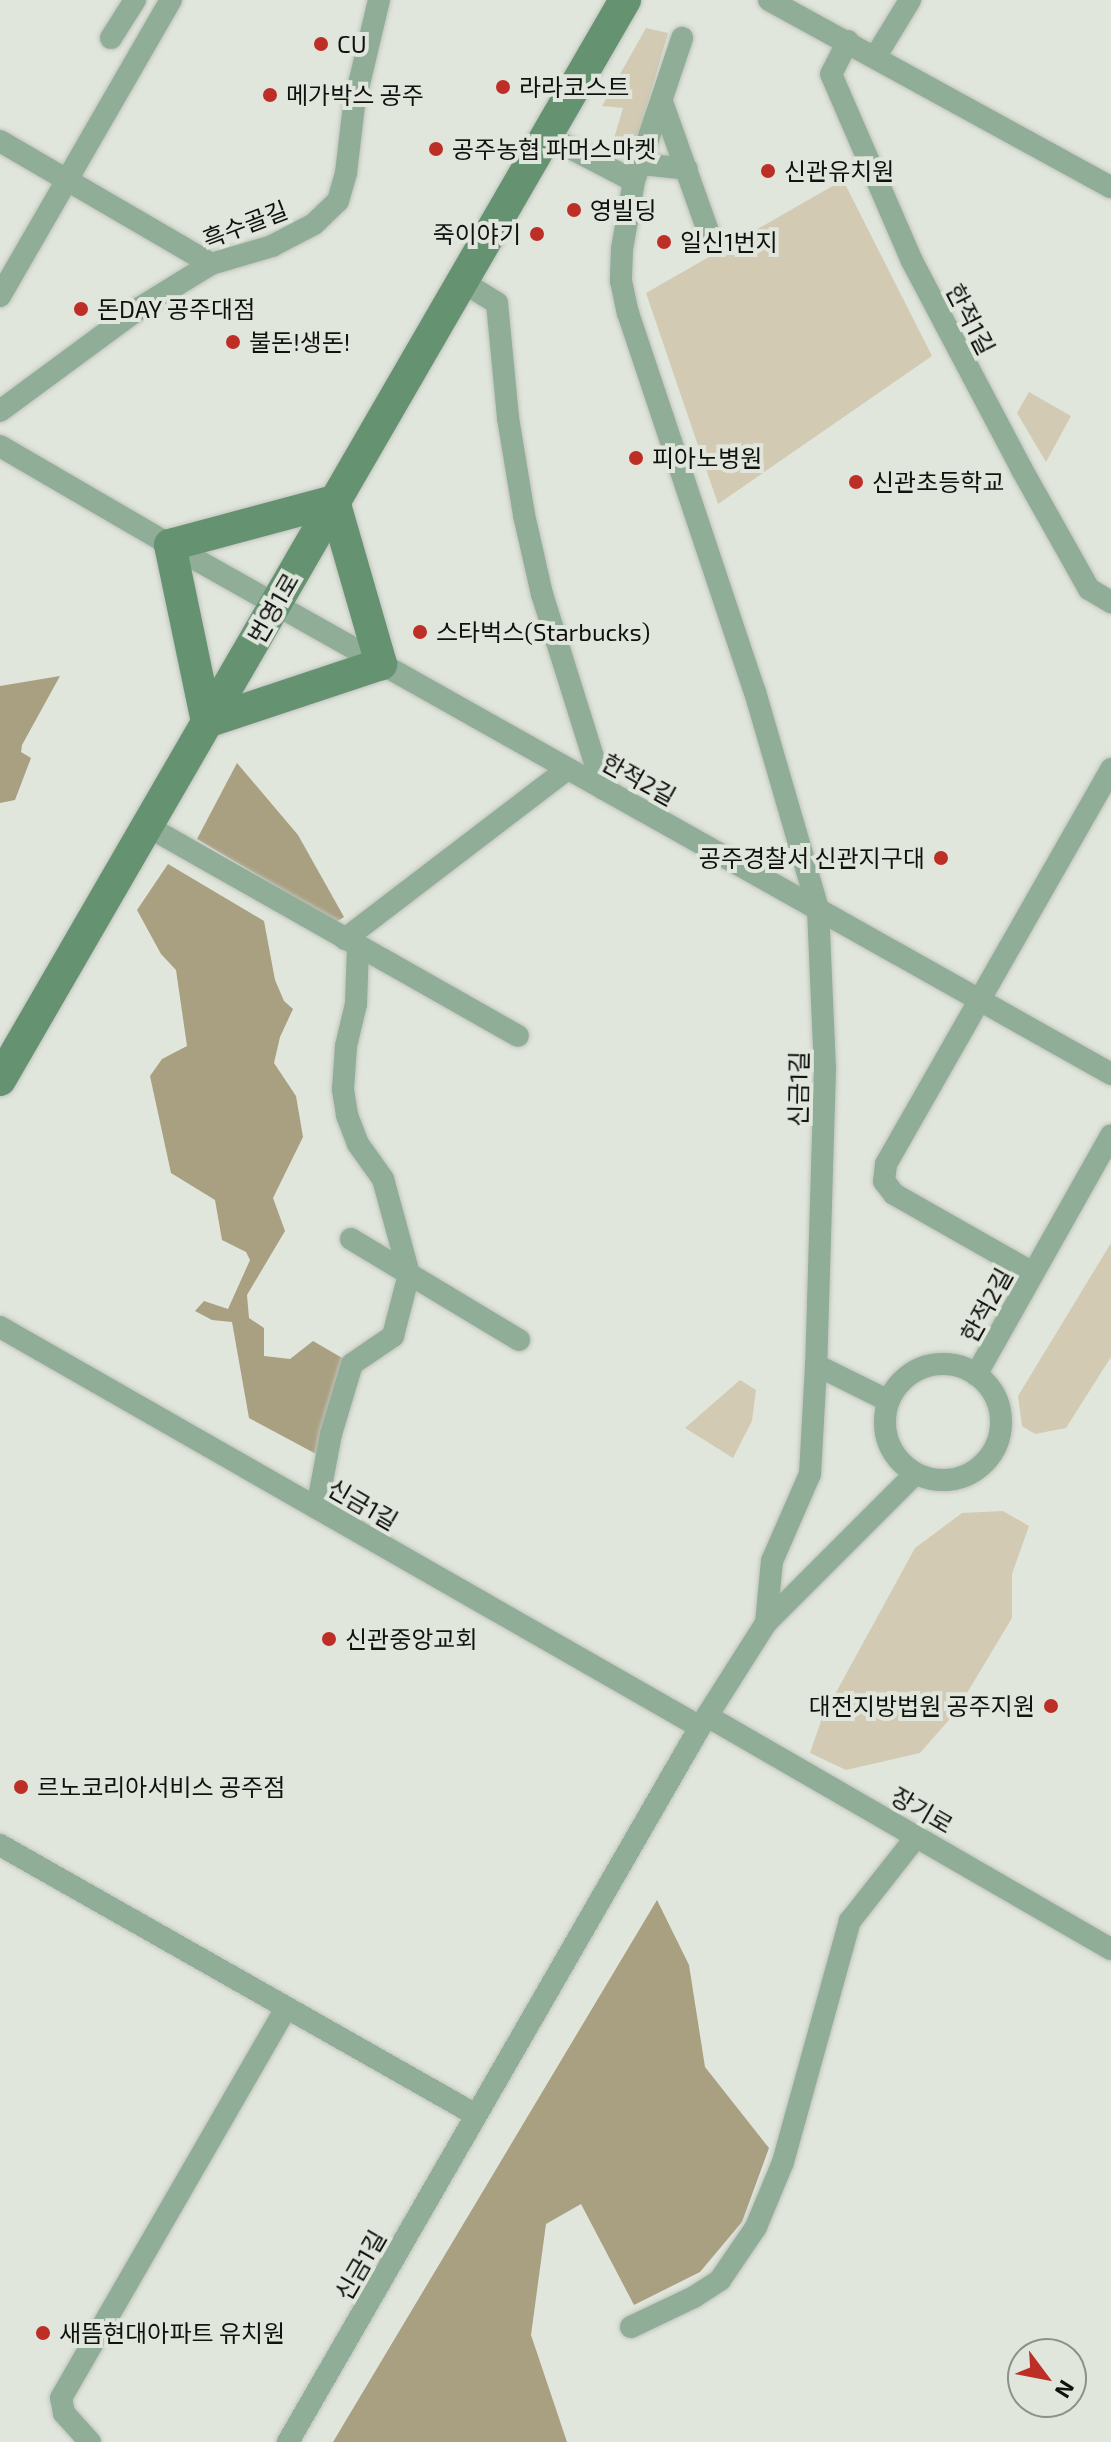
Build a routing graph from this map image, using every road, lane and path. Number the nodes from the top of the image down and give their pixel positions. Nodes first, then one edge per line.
1 (135, 0) edge
2 (171, 0) edge
3 (379, 0) edge
4 (625, 0) edge
5 (769, 0) edge
6 (910, 0) edge
7 (111, 38) dead end
8 (682, 38) dead end
9 (848, 41) junction
10 (876, 56) junction
11 (662, 102) junction
12 (545, 135) junction
13 (0, 141) edge
14 (687, 169) junction
15 (638, 173) junction
16 (68, 181) junction
17 (1111, 187) edge
18 (709, 234) dead end
19 (211, 264) junction
20 (461, 281) junction
21 (0, 296) edge
22 (0, 411) edge
23 (0, 446) edge
24 (334, 501) junction
25 (170, 545) junction
26 (1111, 602) edge
27 (275, 604) junction
28 (381, 664) junction
29 (207, 722) junction
30 (567, 769) junction
31 (1111, 769) edge
32 (603, 789) junction
33 (147, 826) junction
34 (818, 909) junction
35 (352, 942) junction
36 (978, 999) junction
37 (518, 1036) dead end
38 (1111, 1074) edge
39 (0, 1080) edge
40 (1111, 1135) edge
41 (351, 1239) dead end
42 (1033, 1273) junction
43 (409, 1274) junction
44 (0, 1327) edge
45 (519, 1340) dead end
46 (816, 1365) junction
47 (976, 1375) junction
48 (889, 1401) junction
49 (915, 1474) junction
50 (317, 1508) junction
51 (766, 1623) junction
52 (704, 1722) junction
53 (916, 1837) junction
54 (0, 1845) edge
55 (1111, 1949) edge
56 (286, 2008) junction
57 (476, 2115) junction
58 (631, 2327) dead end
59 (90, 2442) edge
60 (288, 2442) edge

1 - 7 street
2 - 16 street
3 - 19 street, 흑수골길
4 - 12 main road, 번영1로
5 - 9 street
6 - 10 street
8 - 11 street
9 - 10 street
9 - 26 street, 한적1길
10 - 17 street
11 - 14 street
11 - 15 street
12 - 15 street
12 - 20 main road, 번영1로
13 - 16 street
14 - 15 street
14 - 18 street
15 - 34 street
16 - 19 street
16 - 21 street
19 - 22 street, 흑수골길
20 - 24 main road, 번영1로
20 - 32 street
23 - 25 street, 한적2길
24 - 25 main road
24 - 27 main road, 번영1로
24 - 28 main road
25 - 27 street, 한적2길
25 - 29 main road
27 - 28 street, 한적2길
27 - 29 main road, 번영1로
28 - 29 main road
28 - 30 street, 한적2길
29 - 33 main road, 번영1로
30 - 32 street, 한적2길
30 - 35 street
31 - 36 street
32 - 34 street, 한적2길
33 - 35 street
33 - 39 main road, 번영1로
34 - 36 street, 한적2길
34 - 46 street, 신금1길
35 - 37 street
35 - 43 street
36 - 38 street, 한적2길
36 - 42 street
40 - 42 street, 한적2길
41 - 43 street
42 - 47 street, 한적2길
43 - 45 street
43 - 50 street
44 - 50 street, 신금1길
46 - 48 street
46 - 51 street, 신금1길
47 - 48 street
47 - 49 street
48 - 49 street
49 - 51 street
50 - 52 street, 신금1길
51 - 52 street, 신금1길
52 - 53 street, 장기로
52 - 57 street, 신금1길
53 - 55 street, 장기로
53 - 58 street
54 - 56 street
56 - 57 street
56 - 59 street
57 - 60 street, 신금1길

